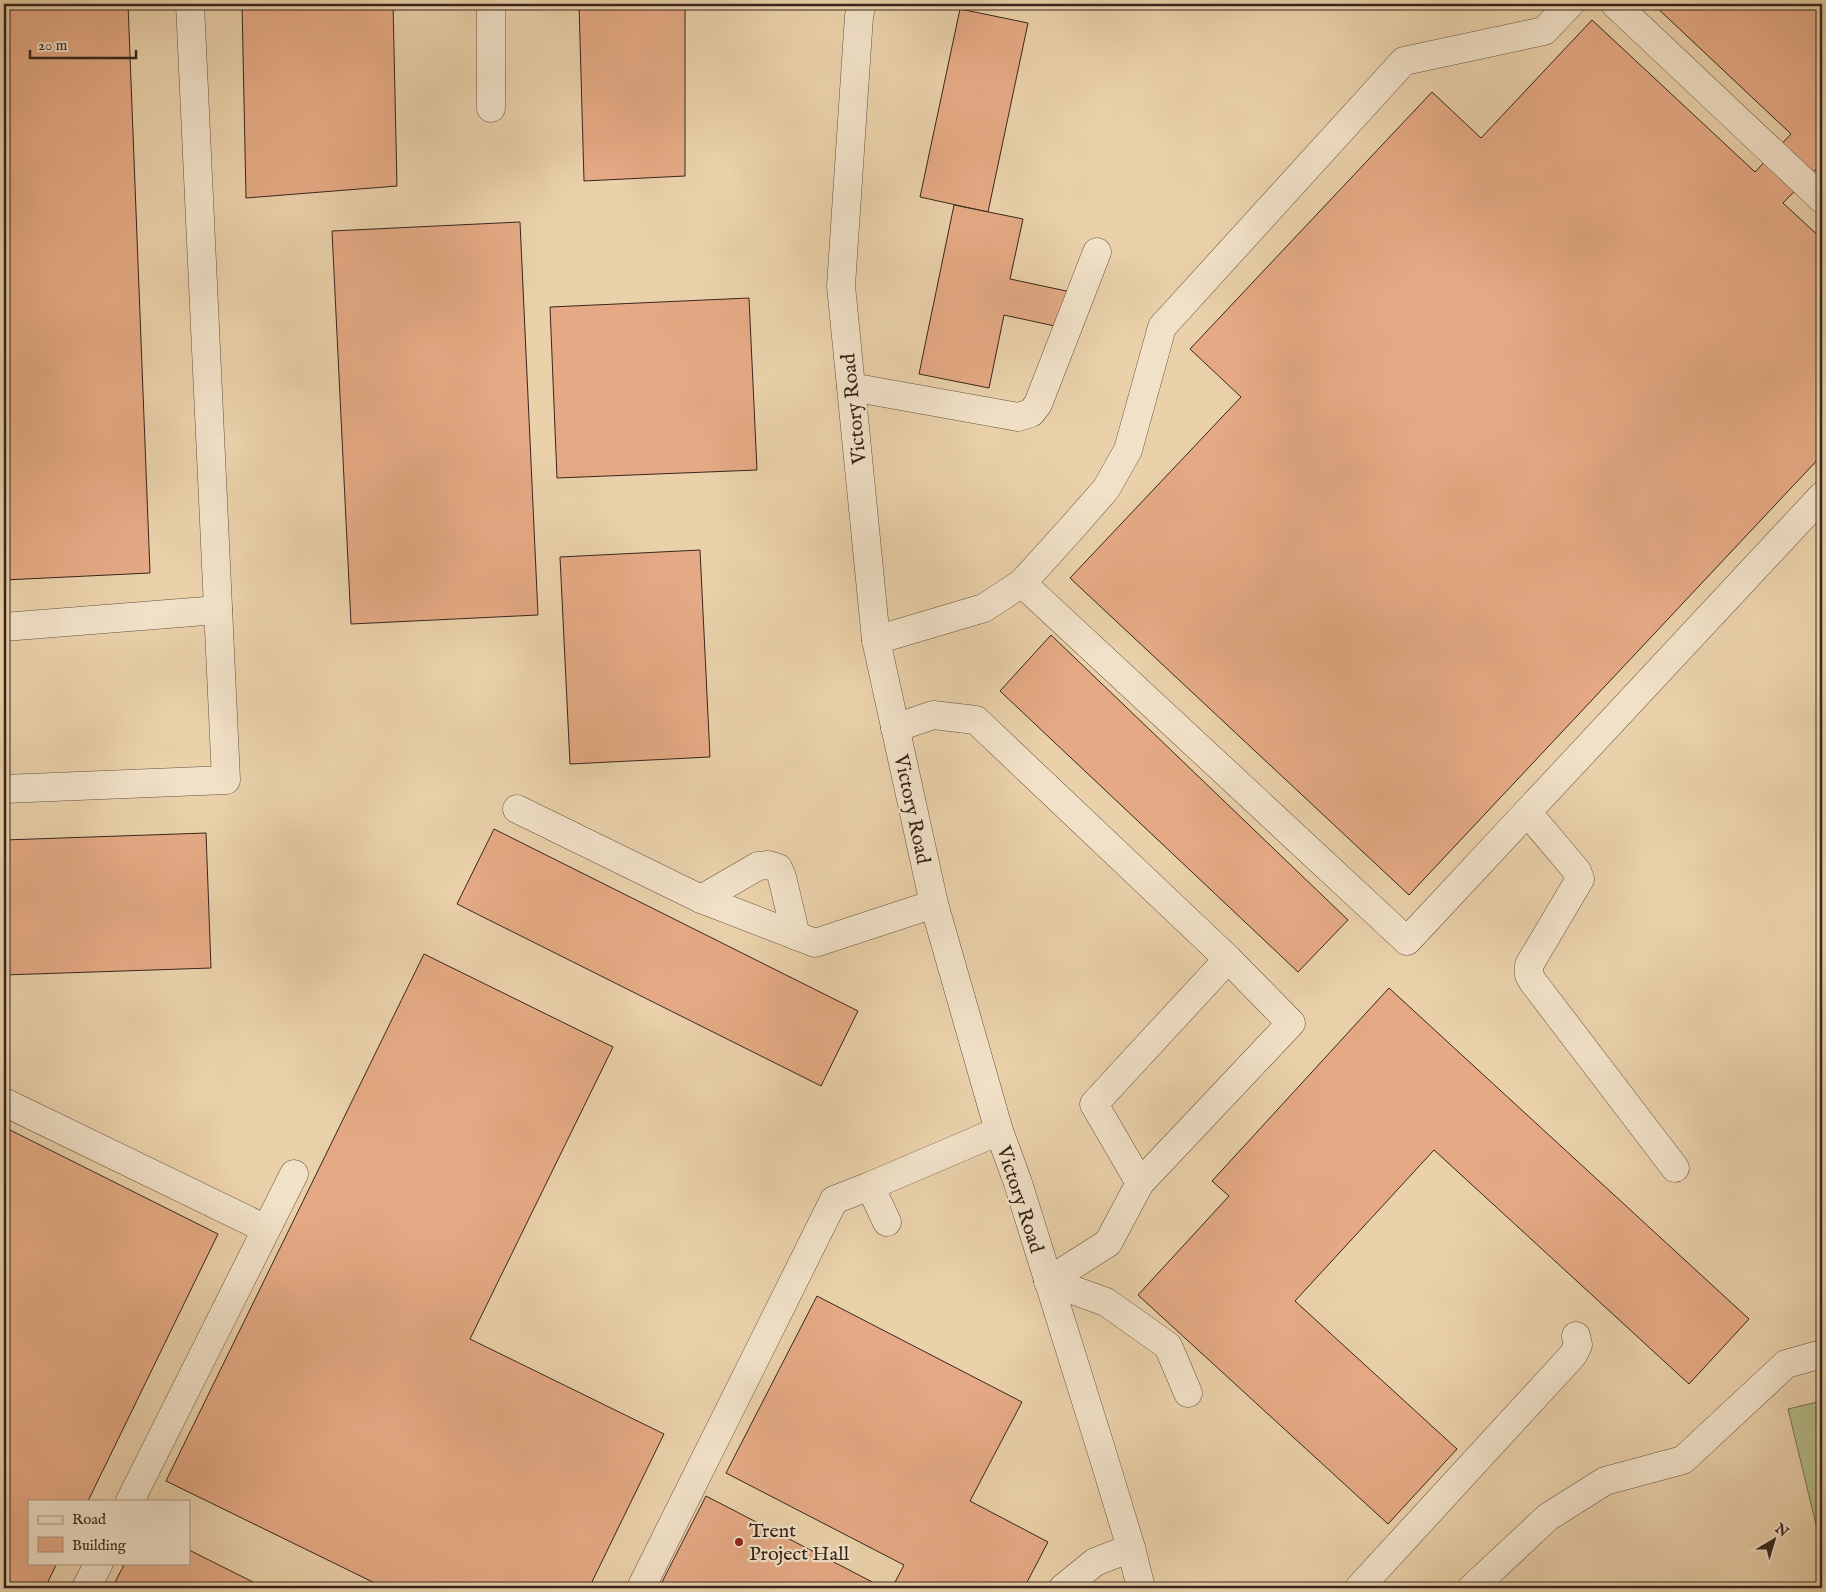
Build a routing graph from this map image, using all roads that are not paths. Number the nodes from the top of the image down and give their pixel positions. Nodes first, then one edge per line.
1 (190, 4) edge
2 (491, 4) edge
3 (862, 4) edge
4 (1570, 4) edge
5 (1615, 4) edge
6 (491, 108) dead end
7 (1822, 199) edge
8 (1097, 252) dead end
9 (851, 387) junction
10 (1822, 496) edge
11 (1022, 583) junction
12 (218, 610) junction
13 (4, 627) edge
14 (876, 640) junction
15 (895, 728) junction
16 (4, 789) edge
17 (517, 809) dead end
18 (1527, 812) junction
19 (701, 899) junction
20 (934, 904) junction
21 (796, 936) junction
22 (1228, 959) junction
23 (4, 1102) edge
24 (999, 1131) junction
25 (1675, 1168) dead end
26 (294, 1174) dead end
27 (1140, 1182) junction
28 (870, 1186) junction
29 (887, 1222) dead end
30 (266, 1229) junction
31 (1048, 1281) junction
32 (1576, 1336) dead end
33 (1822, 1354) edge
34 (1188, 1393) dead end
35 (130, 1500) edge
36 (1132, 1548) junction
37 (98, 1564) edge
38 (86, 1588) edge
39 (641, 1588) edge
40 (1063, 1588) edge
41 (1142, 1588) edge
42 (1359, 1588) edge
43 (1472, 1588) edge

1 - 12 street
2 - 6 street
3 - 9 street, Victory Road
4 - 11 street
5 - 7 street
8 - 9 street
9 - 14 street, Victory Road
10 - 18 street
11 - 14 street
11 - 18 street
12 - 13 street
12 - 16 street
14 - 15 street, Victory Road
15 - 20 street, Victory Road
15 - 22 street
17 - 19 street
18 - 25 street
19 - 21 street
19 - 21 street
20 - 21 street
20 - 24 street, Victory Road
22 - 27 street
22 - 27 street
23 - 30 street
24 - 28 street
24 - 31 street, Victory Road
26 - 30 street
27 - 31 street
28 - 29 street
28 - 39 street
30 - 35 street
31 - 34 street
31 - 36 street, Victory Road
32 - 42 street
33 - 43 street
36 - 40 street
36 - 41 street, Victory Road
37 - 38 street

